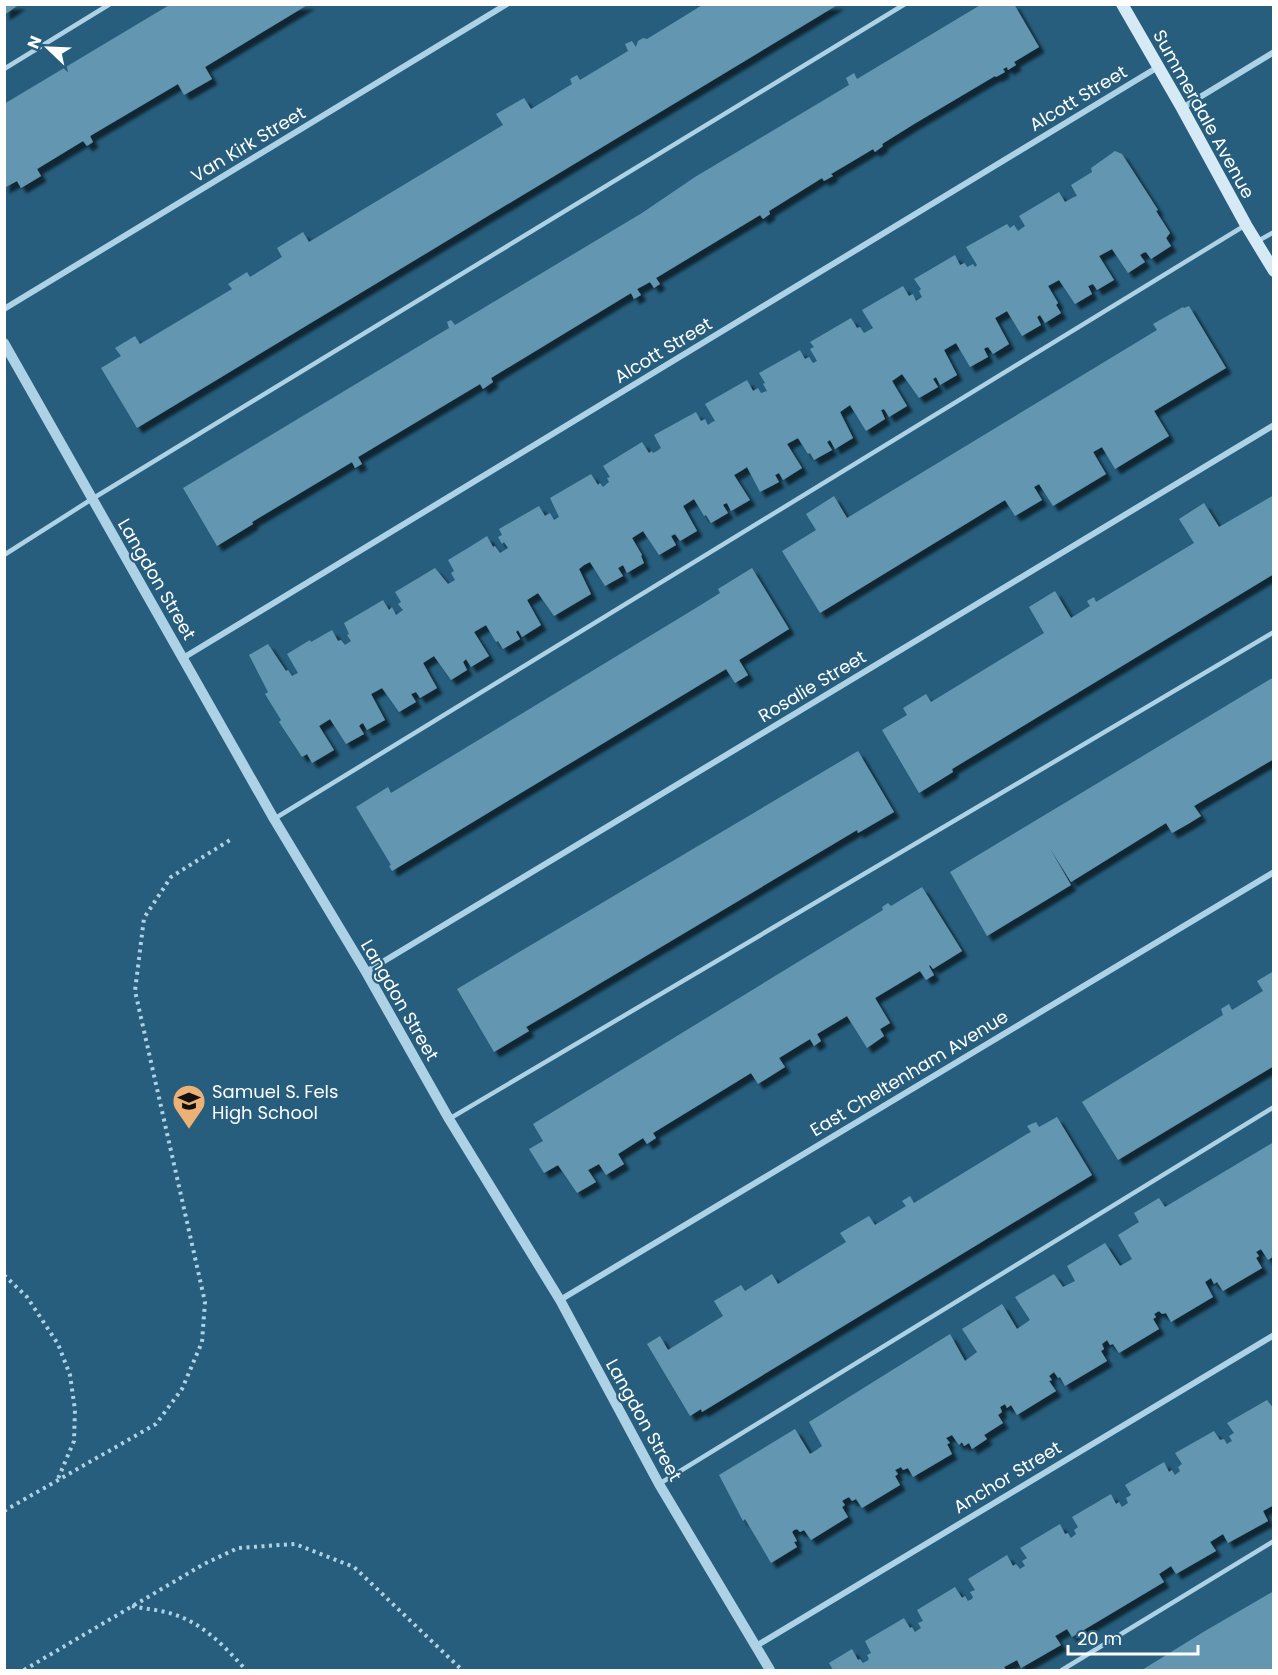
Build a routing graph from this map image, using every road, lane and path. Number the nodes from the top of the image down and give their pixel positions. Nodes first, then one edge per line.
1 (110, 4) edge
2 (507, 4) edge
3 (905, 4) edge
4 (1122, 4) edge
5 (1274, 52) edge
6 (1158, 67) junction
7 (4, 69) edge
8 (1182, 108) junction
9 (1246, 225) junction
10 (1274, 232) edge
11 (1256, 243) junction
12 (1274, 271) edge
13 (4, 309) edge
14 (4, 343) edge
15 (1274, 425) edge
16 (92, 499) junction
17 (4, 555) edge
18 (1274, 632) edge
19 (183, 657) junction
20 (274, 819) junction
21 (230, 840) dead end
22 (1274, 872) edge
23 (366, 972) junction
24 (1274, 1107) edge
25 (449, 1119) junction
26 (4, 1275) edge
27 (560, 1300) junction
28 (1274, 1335) edge
29 (57, 1481) junction
30 (659, 1484) junction
31 (4, 1511) edge
32 (1274, 1541) edge
33 (131, 1606) junction
34 (756, 1646) junction
35 (24, 1671) edge
36 (246, 1671) edge
37 (462, 1671) edge
38 (770, 1671) edge
39 (1062, 1671) edge

1 - 7 lane
2 - 13 street, Van Kirk Street
3 - 16 lane
4 - 6 main road, Summerdale Avenue
5 - 8 street
6 - 8 main road, Summerdale Avenue
6 - 19 street, Alcott Street
8 - 9 main road, Summerdale Avenue
9 - 11 main road, Summerdale Avenue
9 - 20 lane
10 - 11 lane
11 - 12 main road, Summerdale Avenue
14 - 16 street, Langdon Street
15 - 23 street, Rosalie Street
16 - 17 lane
16 - 19 street, Langdon Street
18 - 25 lane
19 - 20 street, Langdon Street
20 - 23 street, Langdon Street
21 - 29 path
22 - 27 street, East Cheltenham Avenue
23 - 25 street, Langdon Street
24 - 30 lane
25 - 27 street, Langdon Street
26 - 29 path
27 - 30 street, Langdon Street
28 - 34 street, Anchor Street
29 - 31 path
30 - 34 street, Langdon Street
32 - 39 lane
33 - 35 path
33 - 36 path
33 - 37 path
34 - 38 street, Langdon Street

